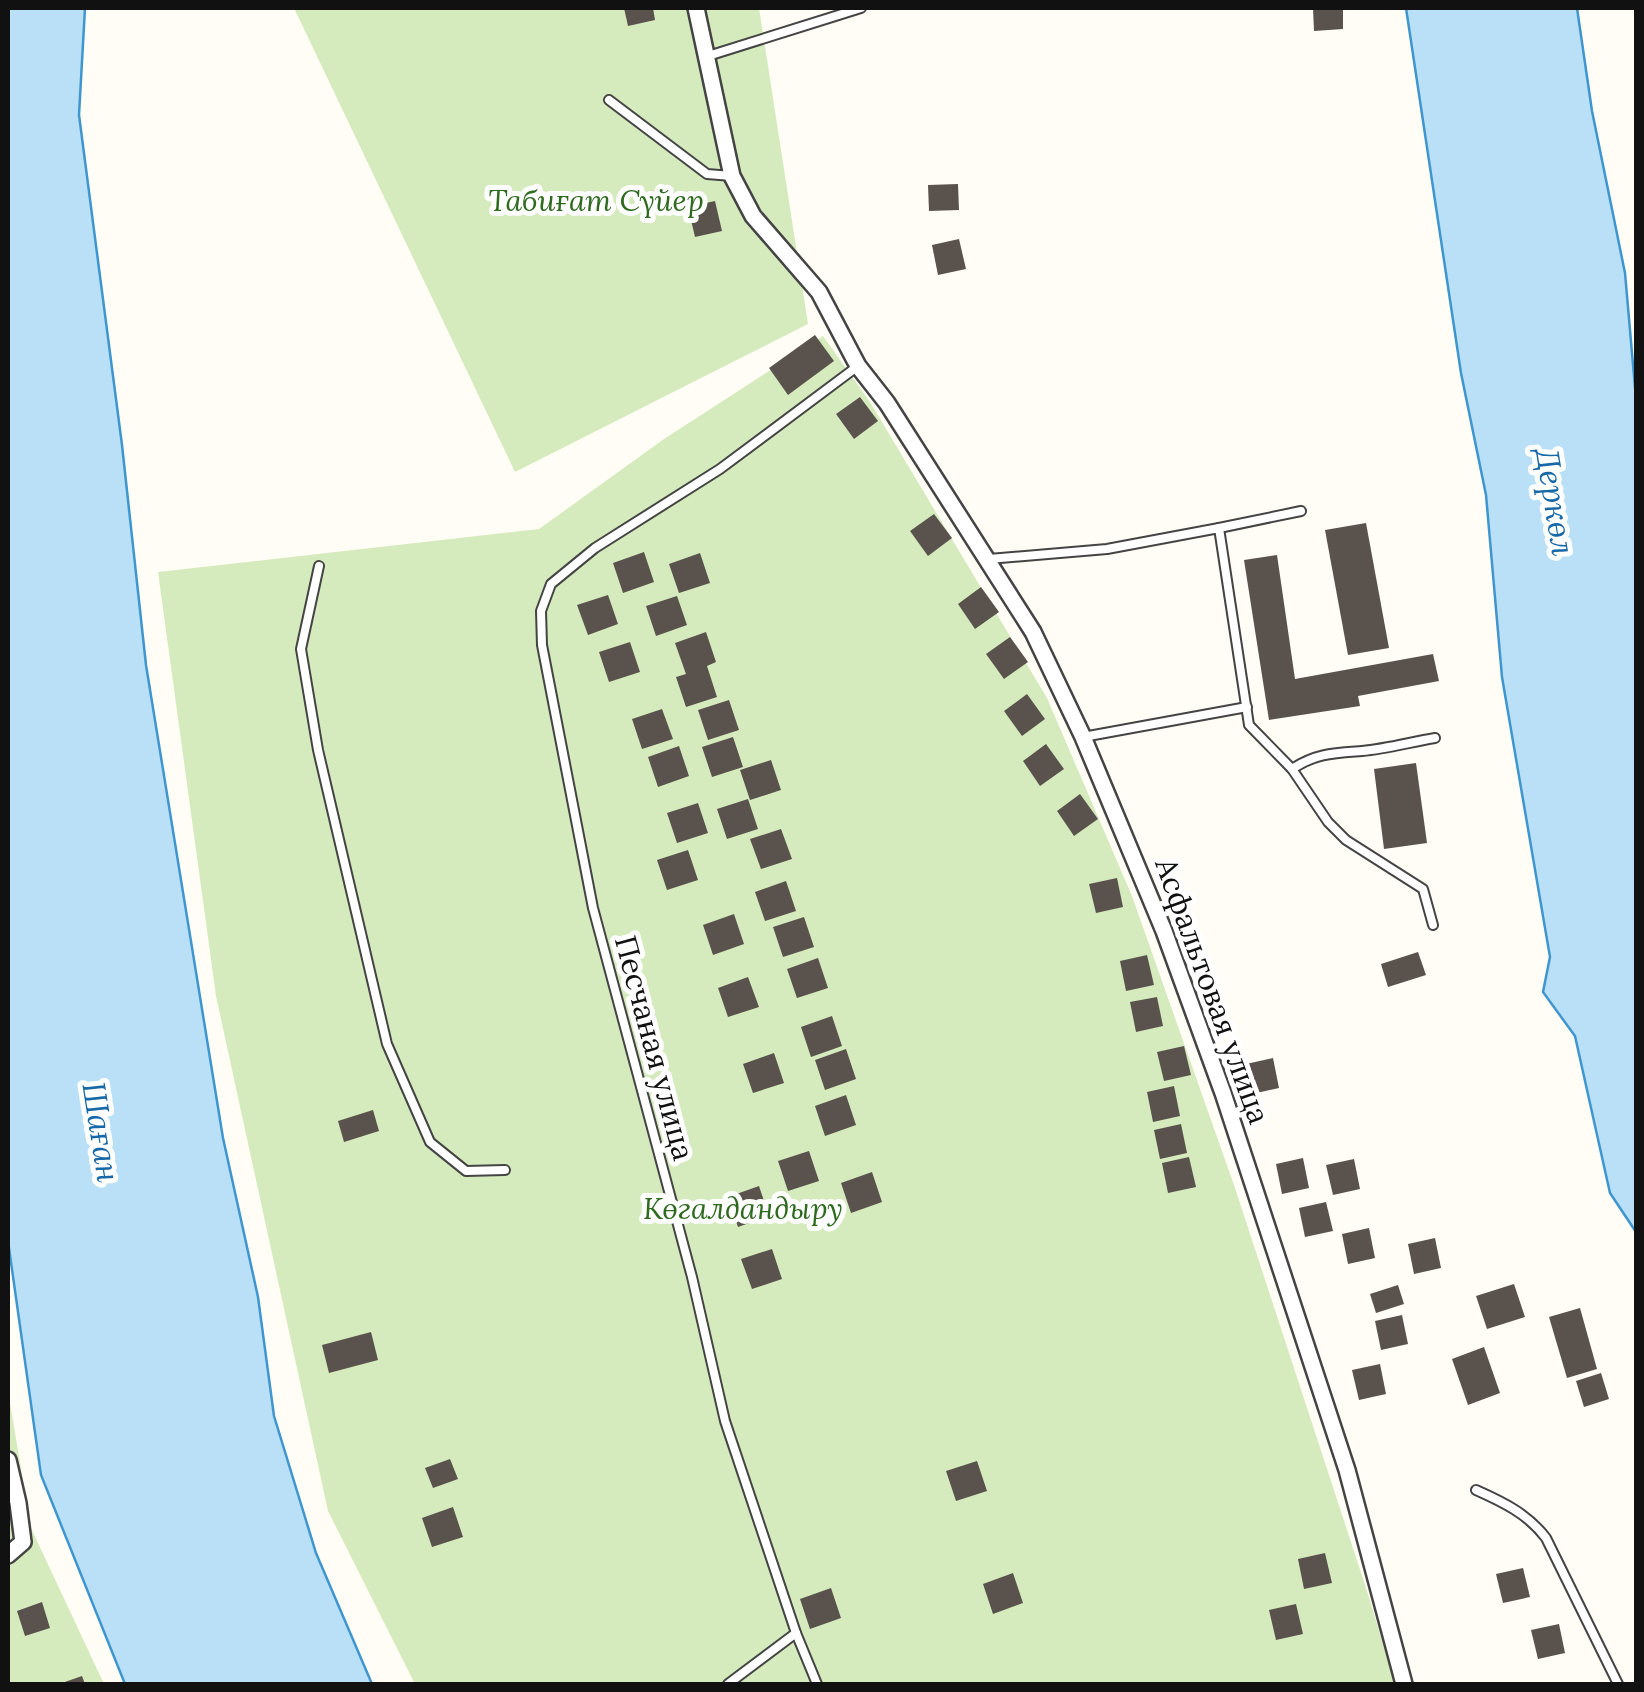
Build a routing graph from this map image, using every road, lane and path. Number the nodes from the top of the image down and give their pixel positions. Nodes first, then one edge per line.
1 (696, 8) edge
2 (862, 8) edge
3 (708, 56) junction
4 (609, 100) dead end
5 (732, 176) junction
6 (858, 366) junction
7 (1301, 510) dead end
8 (1220, 528) junction
9 (984, 559) junction
10 (319, 566) dead end
11 (1247, 707) junction
12 (1083, 737) junction
13 (1435, 738) dead end
14 (1292, 769) junction
15 (1433, 926) dead end
16 (505, 1170) dead end
17 (8, 1460) edge
18 (1476, 1490) dead end
19 (8, 1555) edge
20 (796, 1633) junction
21 (728, 1684) edge
22 (817, 1684) edge
23 (1404, 1684) edge
24 (1618, 1684) edge

1 - 3 street, Асфальтовая улица
2 - 3 lane
3 - 5 street, Асфальтовая улица
4 - 5 lane
5 - 6 street, Асфальтовая улица
6 - 9 street, Асфальтовая улица
6 - 20 lane, Песчаная улица
7 - 8 lane
8 - 9 lane
8 - 11 lane
9 - 12 street, Асфальтовая улица
10 - 16 lane
11 - 12 lane
11 - 14 lane
12 - 23 street, Асфальтовая улица
13 - 14 lane
14 - 15 lane
17 - 19 street
18 - 24 lane
20 - 21 lane
20 - 22 lane, Песчаная улица

